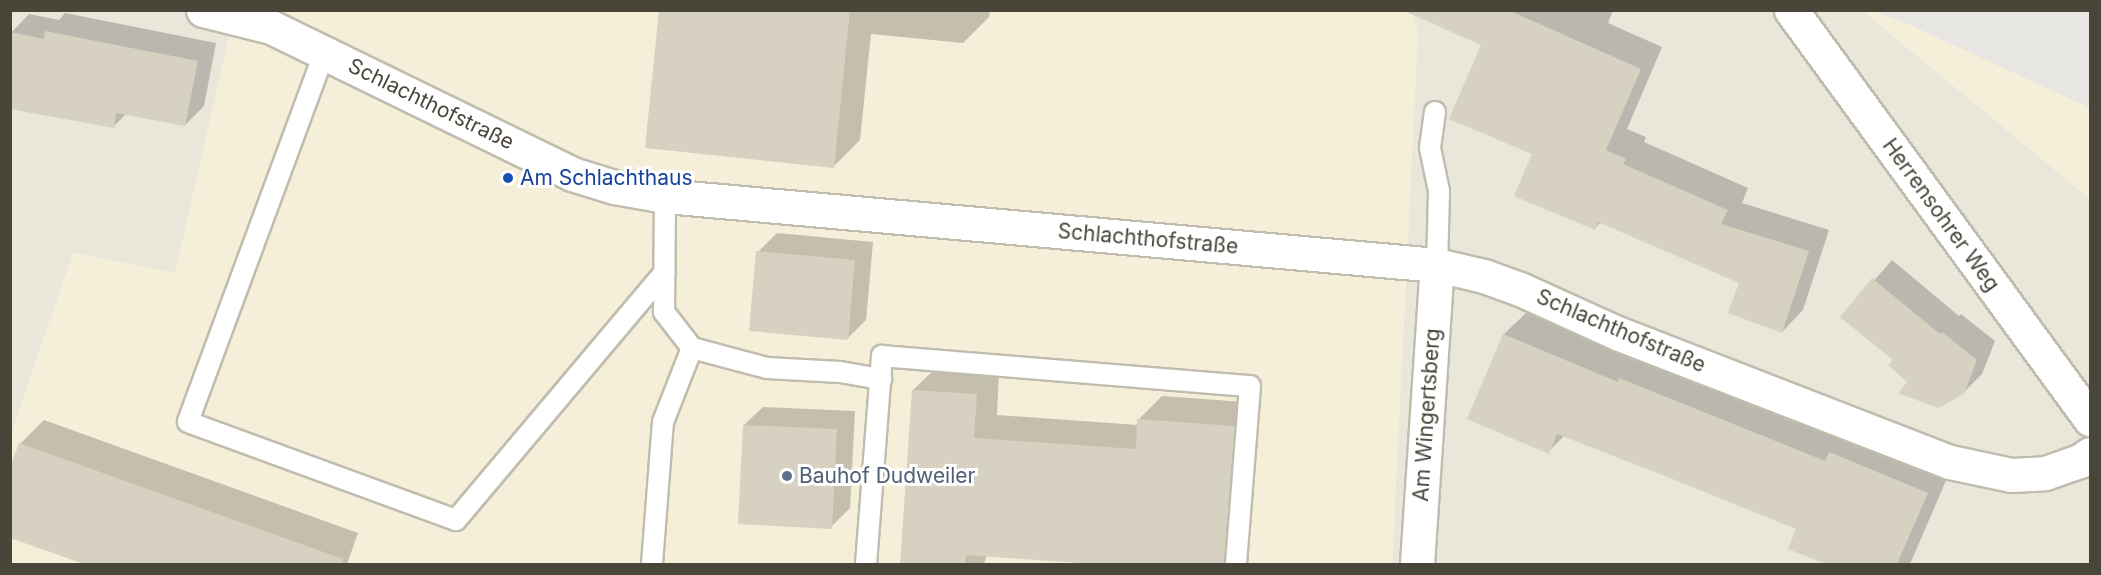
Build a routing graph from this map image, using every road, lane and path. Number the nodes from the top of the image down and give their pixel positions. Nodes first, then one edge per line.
1 (203, 10) edge
2 (1791, 10) edge
3 (325, 51) junction
4 (1435, 112) dead end
5 (665, 196) junction
6 (1437, 265) junction
7 (665, 272) junction
8 (692, 348) junction
9 (881, 379) junction
10 (2091, 419) edge
11 (2091, 454) edge
12 (652, 564) edge
13 (866, 564) edge
14 (1236, 564) edge
15 (1417, 564) edge

1 - 3 street, Schlachthofstraße
2 - 10 street, Herrensohrer Weg
3 - 5 street, Schlachthofstraße
3 - 7 lane
4 - 6 lane
5 - 6 street, Schlachthofstraße
5 - 7 lane
6 - 11 street, Schlachthofstraße
6 - 15 street, Am Wingertsberg
7 - 8 lane
8 - 9 lane
8 - 12 lane
9 - 13 lane
9 - 14 lane

